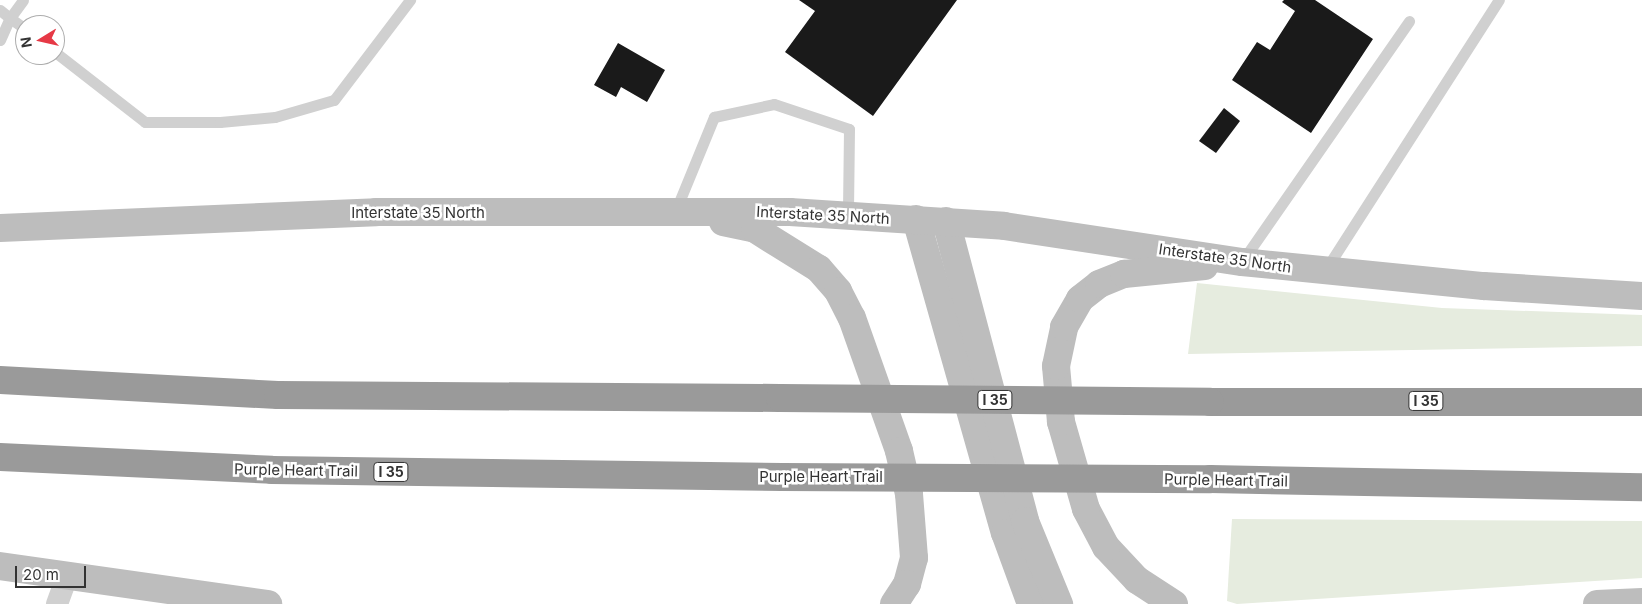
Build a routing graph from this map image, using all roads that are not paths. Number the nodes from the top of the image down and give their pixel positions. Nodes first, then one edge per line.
1 (23, 0) edge
2 (410, 0) edge
3 (1498, 0) edge
4 (0, 10) edge
5 (10, 18) junction
6 (1409, 21) dead end
7 (15, 22) edge
8 (0, 40) edge
9 (65, 60) edge
10 (675, 212) junction
11 (848, 215) junction
12 (916, 219) junction
13 (946, 221) junction
14 (0, 228) edge
15 (1242, 262) junction
16 (1325, 270) junction
17 (1642, 296) edge
18 (0, 380) edge
19 (1642, 384) edge
20 (1557, 401) junction
21 (1642, 402) edge
22 (0, 457) edge
23 (1639, 487) edge
24 (0, 566) edge
25 (67, 576) junction
26 (1642, 602) edge
27 (57, 604) edge
28 (268, 604) edge
29 (894, 604) edge
30 (1031, 604) edge
31 (1059, 604) edge
32 (1174, 604) edge
33 (1597, 604) edge

1 - 5 lane
2 - 9 lane
3 - 16 lane
4 - 5 lane
5 - 7 lane
5 - 8 lane
6 - 15 lane
10 - 11 main road, Interstate 35 North
10 - 11 lane
10 - 14 main road, Interstate 35 North
10 - 29 main road
11 - 12 main road, Interstate 35 North
12 - 13 main road, Interstate 35 North
12 - 30 main road
13 - 15 main road, Interstate 35 North
13 - 31 main road
15 - 16 main road, Interstate 35 North
15 - 32 main road
16 - 17 main road, Interstate 35 North
18 - 20 highway, I 35, bridge
19 - 20 highway
20 - 21 highway, I 35
22 - 23 highway, Purple Heart Trail / I 35, bridge
24 - 25 main road
25 - 27 street
25 - 28 main road
26 - 33 main road

